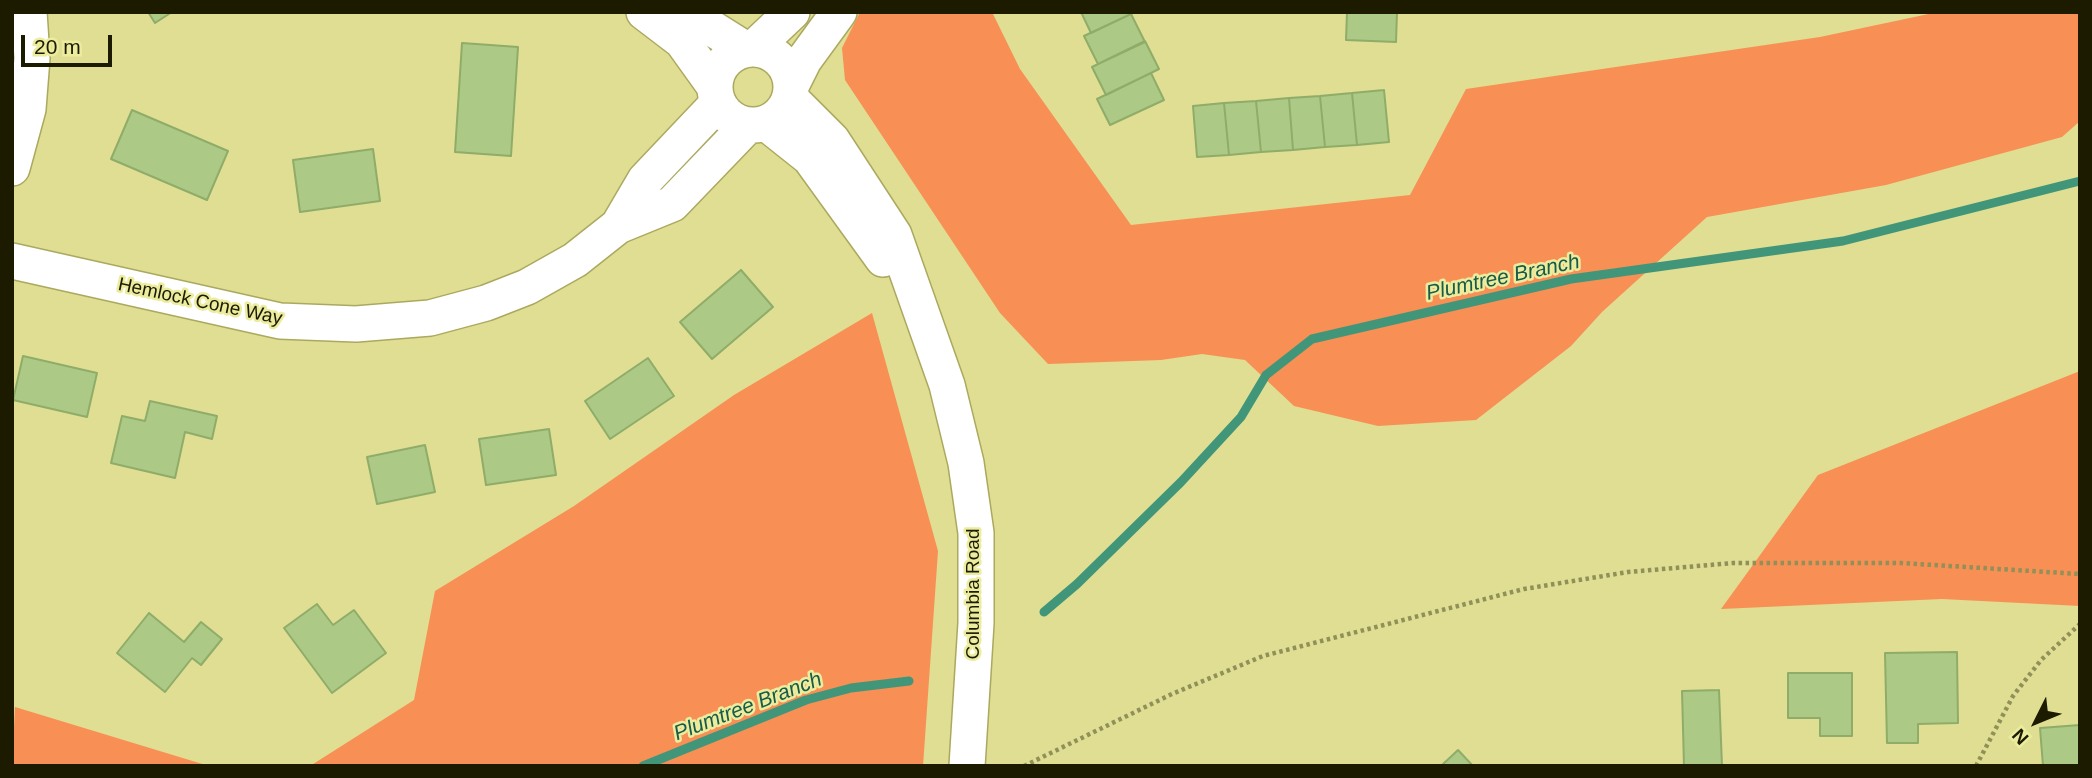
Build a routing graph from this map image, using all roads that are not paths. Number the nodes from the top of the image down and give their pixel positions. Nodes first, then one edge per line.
1 (29, 12) edge
2 (644, 12) edge
3 (686, 12) edge
4 (792, 12) edge
5 (839, 12) edge
6 (750, 48) junction
7 (791, 91) junction
8 (716, 95) junction
9 (757, 124) junction
10 (12, 168) edge
11 (618, 226) junction
12 (12, 261) edge
13 (916, 304) junction
14 (967, 766) edge

1 - 10 street
2 - 8 street
3 - 6 street
4 - 6 street
5 - 7 street
6 - 7 street
6 - 8 street
7 - 9 street
7 - 13 street, Columbia Road
8 - 9 street
8 - 11 street, Hemlock Cone Way
9 - 11 street, Hemlock Cone Way
9 - 13 street, Columbia Road
11 - 12 street, Hemlock Cone Way
13 - 14 street, Columbia Road

